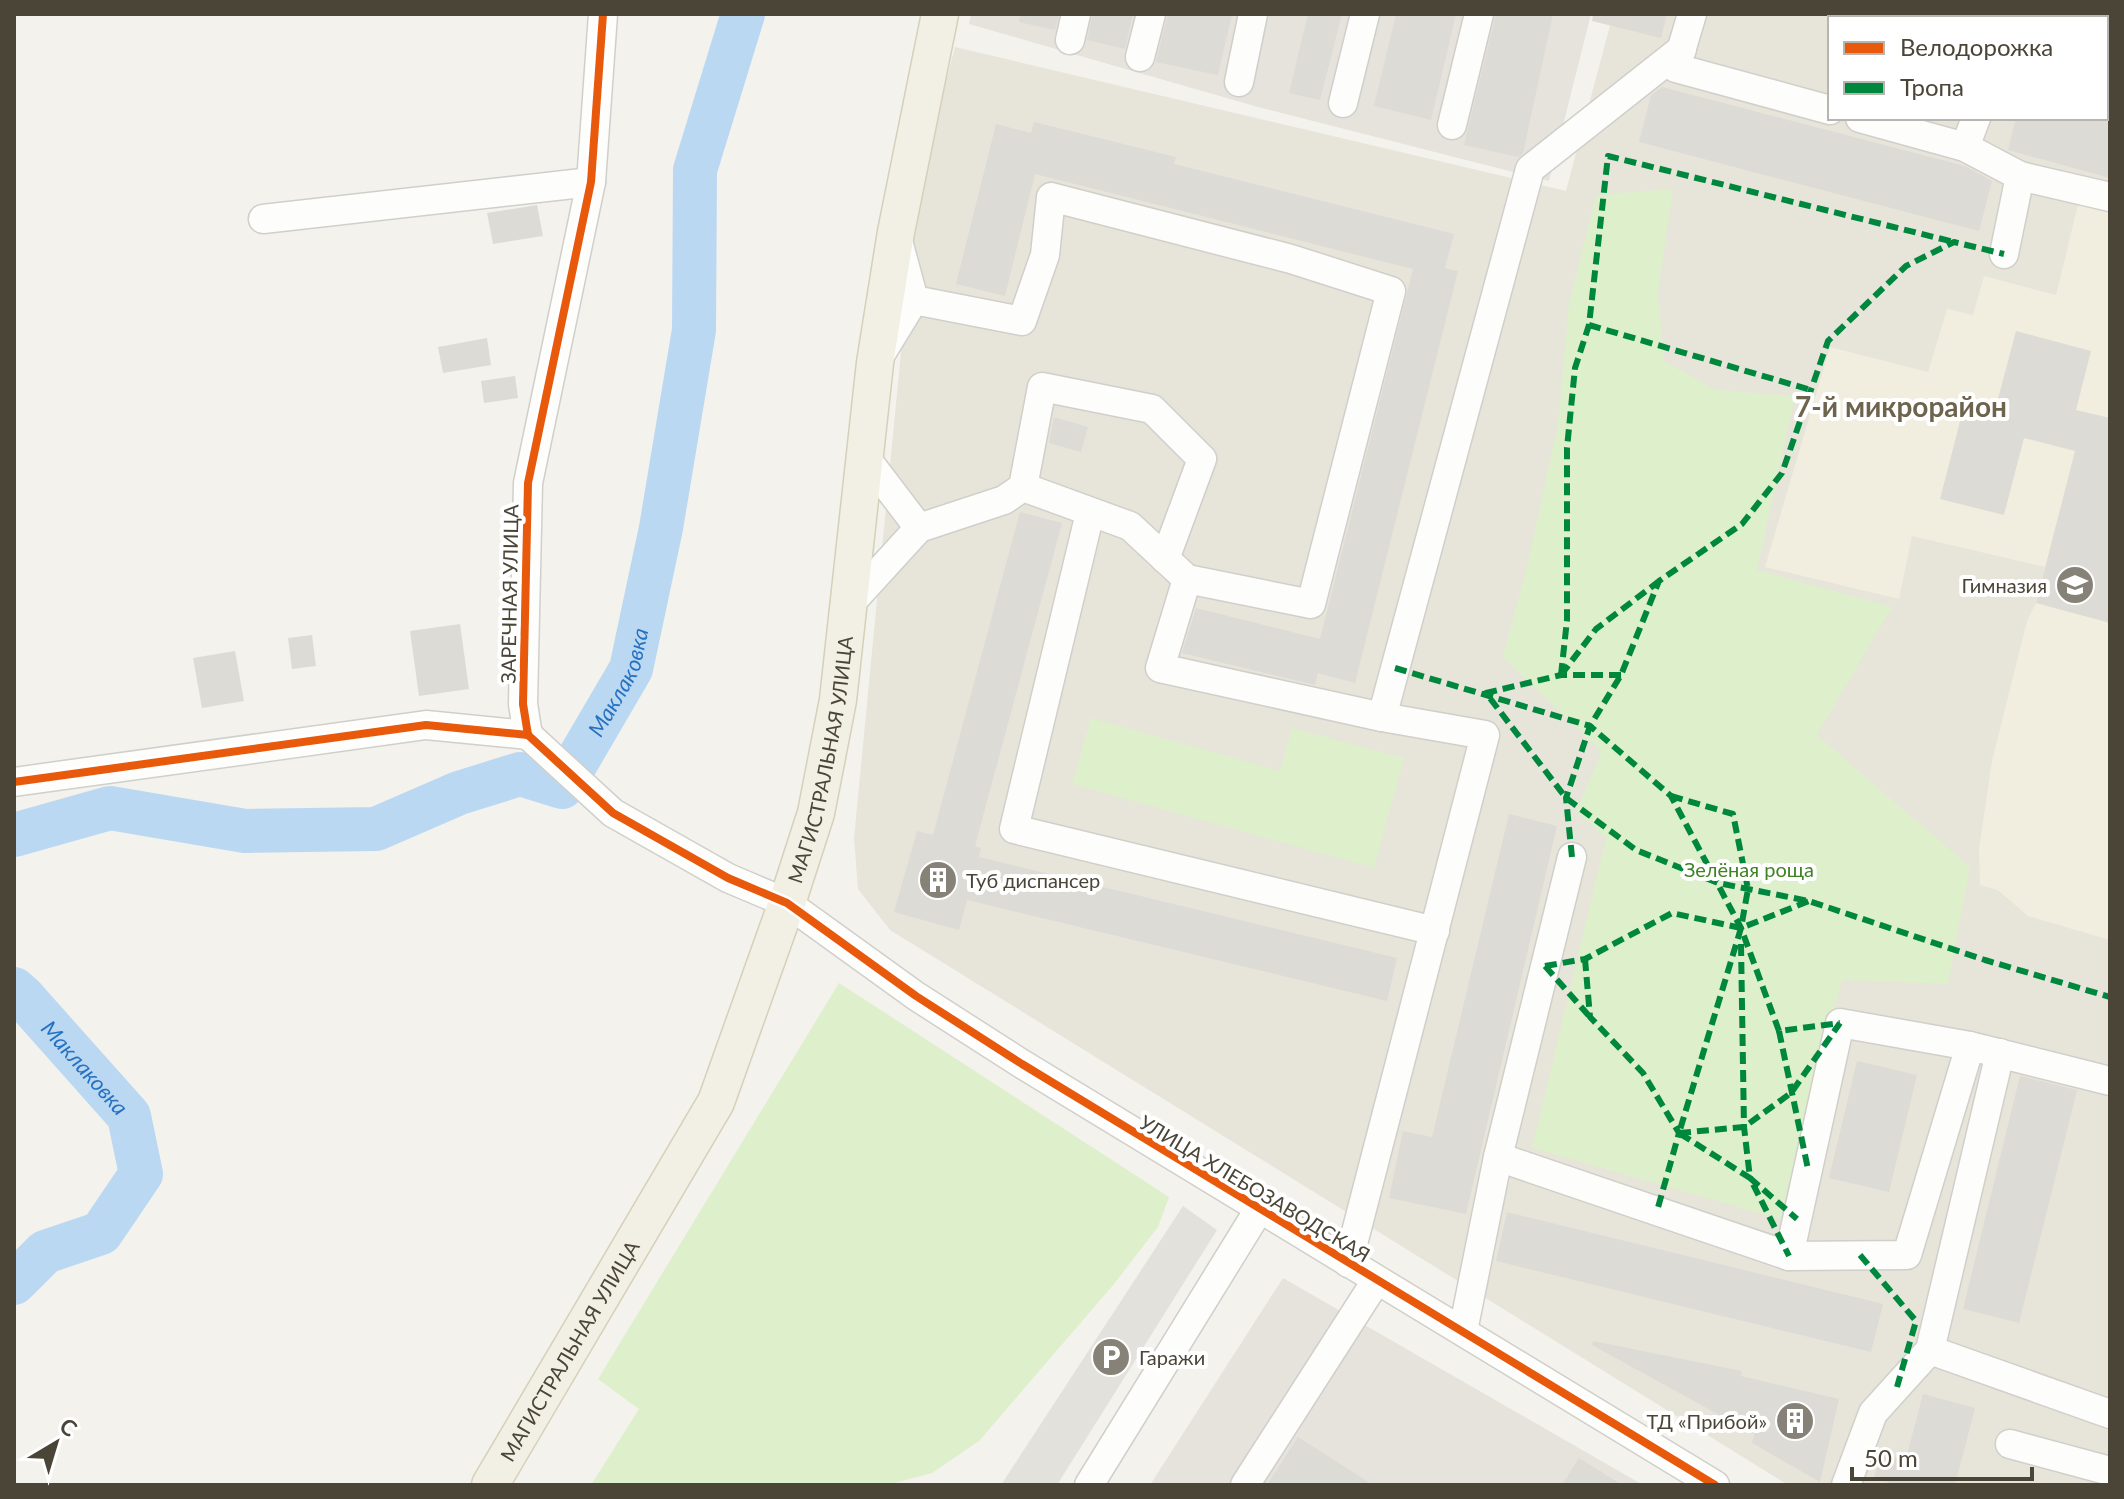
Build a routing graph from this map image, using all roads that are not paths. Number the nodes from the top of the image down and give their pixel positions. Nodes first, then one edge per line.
1 (603, 14) edge
2 (940, 14) edge
3 (1151, 14) edge
4 (1253, 14) edge
5 (1365, 14) edge
6 (1479, 14) edge
7 (1692, 14) edge
8 (1682, 49) junction
9 (1140, 57) dead end
10 (1239, 82) dead end
11 (1343, 103) dead end
12 (1828, 109) edge
13 (1867, 120) edge
14 (1975, 120) edge
15 (1452, 125) dead end
16 (1965, 147) junction
17 (2020, 176) junction
18 (591, 182) junction
19 (2110, 197) edge
20 (263, 219) dead end
21 (896, 232) junction
22 (2004, 254) dead end
23 (914, 300) junction
24 (875, 363) junction
25 (865, 457) junction
26 (1023, 487) junction
27 (1090, 513) junction
28 (919, 528) junction
29 (1165, 559) junction
30 (1187, 579) junction
31 (846, 608) junction
32 (1382, 717) junction
33 (528, 735) junction
34 (14, 782) edge
35 (1572, 857) dead end
36 (787, 903) junction
37 (1435, 931) junction
38 (1970, 1046) junction
39 (2000, 1053) junction
40 (2110, 1081) edge
41 (1498, 1157) junction
42 (1260, 1208) junction
43 (1789, 1256) junction
44 (1348, 1263) junction
45 (1376, 1281) junction
46 (1463, 1331) junction
47 (1930, 1350) junction
48 (2110, 1414) edge
49 (2010, 1444) dead end
50 (2110, 1471) edge
51 (490, 1485) edge
52 (1089, 1485) edge
53 (1245, 1485) edge
54 (1715, 1485) edge
55 (1846, 1485) edge

1 - 18 street, ЗАРЕЧНАЯ УЛИЦА
2 - 21 main road, МАГИСТРАЛЬНАЯ УЛИЦА
3 - 9 street
4 - 10 street
5 - 11 street
6 - 15 street
7 - 8 street
8 - 12 street
8 - 32 street
13 - 16 street
14 - 16 street
16 - 17 street
17 - 19 street
17 - 22 street
18 - 20 street
18 - 33 street, ЗАРЕЧНАЯ УЛИЦА
21 - 23 street
21 - 24 main road, МАГИСТРАЛЬНАЯ УЛИЦА
23 - 24 street
23 - 30 street
24 - 25 main road, МАГИСТРАЛЬНАЯ УЛИЦА
25 - 28 street
25 - 31 main road, МАГИСТРАЛЬНАЯ УЛИЦА
26 - 27 street
26 - 28 street
26 - 29 street
27 - 29 street
27 - 37 street
28 - 31 street
29 - 30 street
30 - 32 street
31 - 36 main road, МАГИСТРАЛЬНАЯ УЛИЦА
32 - 37 street
33 - 34 street
33 - 36 street, УЛИЦА ХЛЕБОЗАВОДСКАЯ
35 - 41 street
36 - 42 street, УЛИЦА ХЛЕБОЗАВОДСКАЯ
36 - 51 main road, МАГИСТРАЛЬНАЯ УЛИЦА
37 - 44 street
38 - 39 street
38 - 43 street
38 - 43 street
39 - 40 street
39 - 47 street
41 - 43 street
41 - 46 street
42 - 44 street, УЛИЦА ХЛЕБОЗАВОДСКАЯ
42 - 52 street
44 - 45 street, УЛИЦА ХЛЕБОЗАВОДСКАЯ
45 - 46 street, УЛИЦА ХЛЕБОЗАВОДСКАЯ
45 - 53 street
46 - 54 street, УЛИЦА ХЛЕБОЗАВОДСКАЯ
47 - 48 street
47 - 55 street
49 - 50 street

